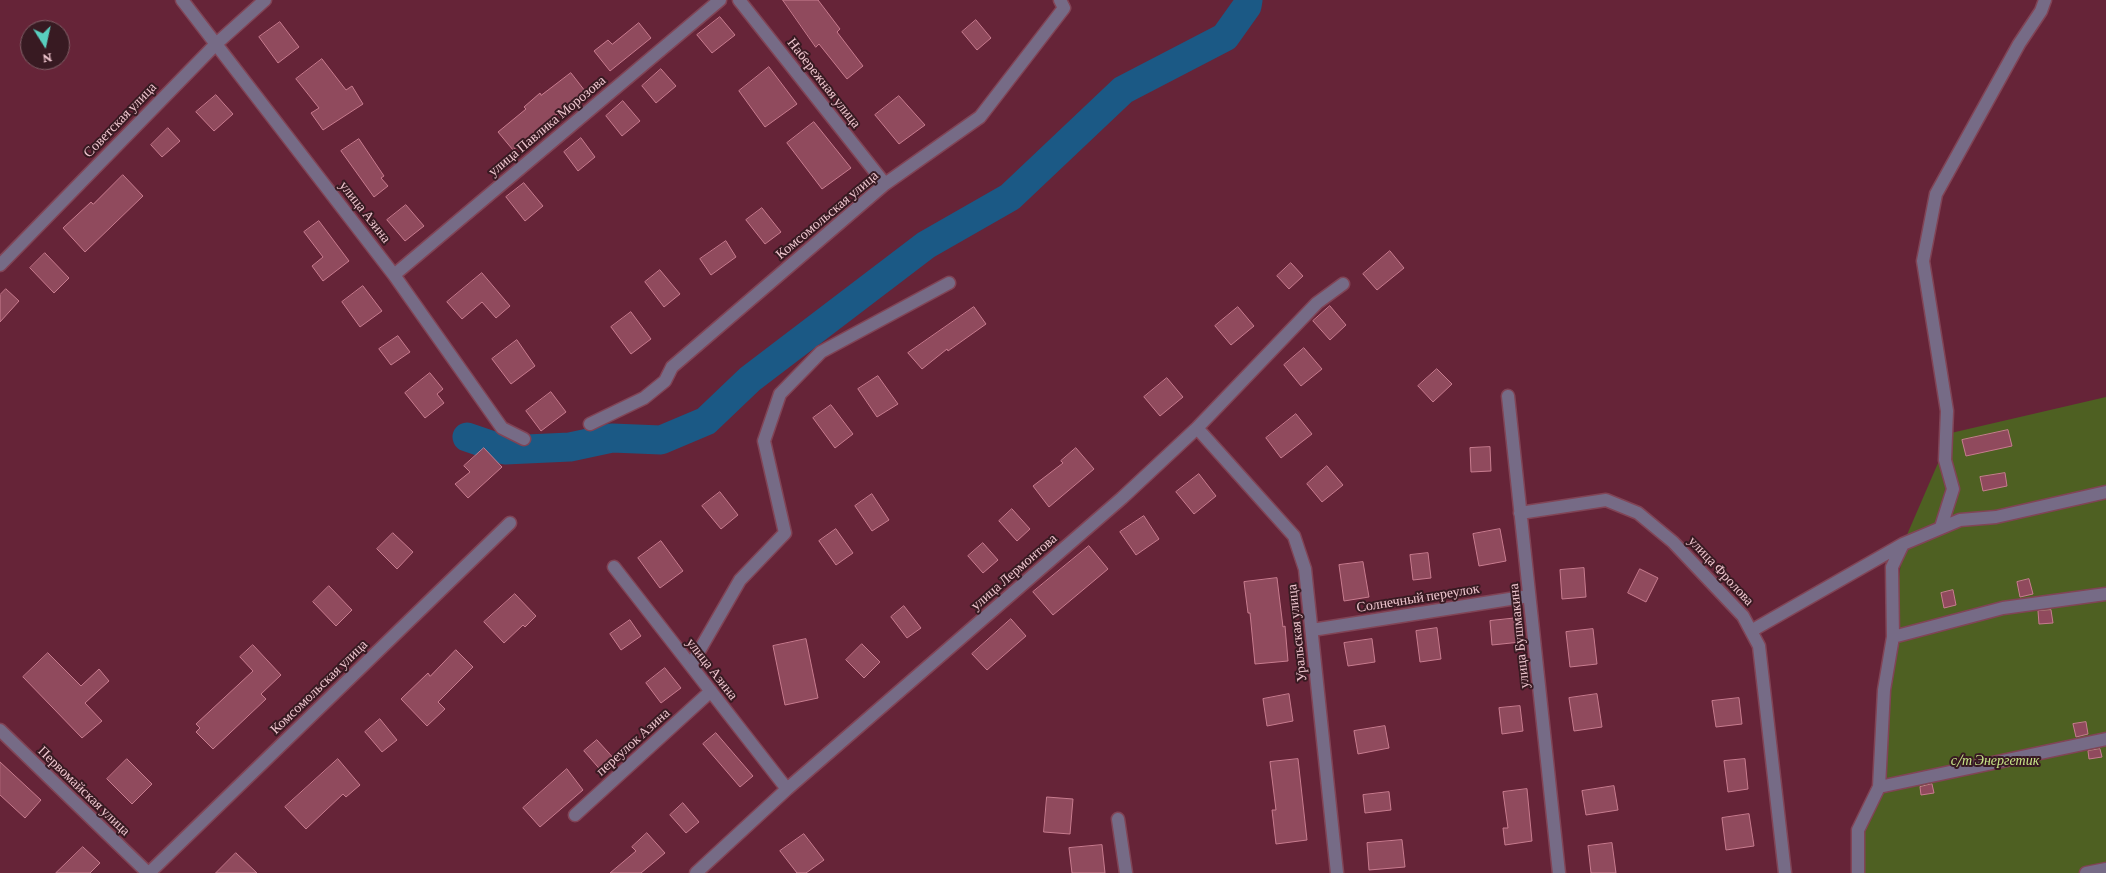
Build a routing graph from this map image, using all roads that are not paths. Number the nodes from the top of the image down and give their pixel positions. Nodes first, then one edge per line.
1 (182, 0) edge
2 (265, 0) edge
3 (720, 0) edge
4 (739, 0) edge
5 (2044, 0) edge
6 (1062, 4) edge
7 (216, 44) junction
8 (885, 184) junction
9 (0, 265) edge
10 (394, 274) junction
11 (949, 283) dead end
12 (1343, 284) dead end
13 (1508, 396) dead end
14 (590, 424) dead end
15 (1197, 428) junction
16 (524, 439) dead end
17 (2106, 492) edge
18 (1520, 512) junction
19 (510, 523) dead end
20 (1941, 527) junction
21 (1903, 544) junction
22 (614, 567) dead end
23 (2106, 594) edge
24 (1529, 596) junction
25 (1312, 630) junction
26 (1751, 631) junction
27 (1893, 637) junction
28 (691, 665) junction
29 (711, 691) junction
30 (0, 730) edge
31 (2106, 739) edge
32 (1879, 787) junction
33 (787, 789) junction
34 (575, 815) dead end
35 (1118, 819) dead end
36 (2106, 869) edge
37 (148, 873) edge
38 (696, 873) edge
39 (1126, 873) edge
40 (1337, 873) edge
41 (1560, 873) edge
42 (1785, 873) edge
43 (1858, 873) edge
44 (2086, 873) edge

1 - 7 street, улица Азина
2 - 7 street, Советская улица
3 - 10 street, улица Павлика Морозова
4 - 8 street, Набережная улица
5 - 20 street
6 - 8 street, Комсомольская улица
7 - 9 street, Советская улица
7 - 10 street, улица Азина
8 - 14 street, Комсомольская улица
10 - 16 street, улица Азина
11 - 28 street
12 - 15 street, улица Лермонтова
13 - 18 street, улица Бушмакина
15 - 25 street, Уральская улица
15 - 33 street, улица Лермонтова
17 - 20 street
18 - 24 street, улица Бушмакина
18 - 26 street, улица Фролова
19 - 37 street, Комсомольская улица
20 - 21 street
21 - 26 street
21 - 27 street
22 - 28 street, улица Азина
23 - 27 street
24 - 25 street, Солнечный переулок
24 - 41 street, улица Бушмакина
25 - 40 street, Уральская улица
26 - 42 street, улица Фролова
27 - 32 street
28 - 29 street, улица Азина
29 - 33 street, улица Азина
29 - 34 street, переулок Азина
30 - 37 street, Первомайская улица
31 - 32 street
32 - 43 street
33 - 38 street, улица Лермонтова
35 - 39 street
36 - 44 street

